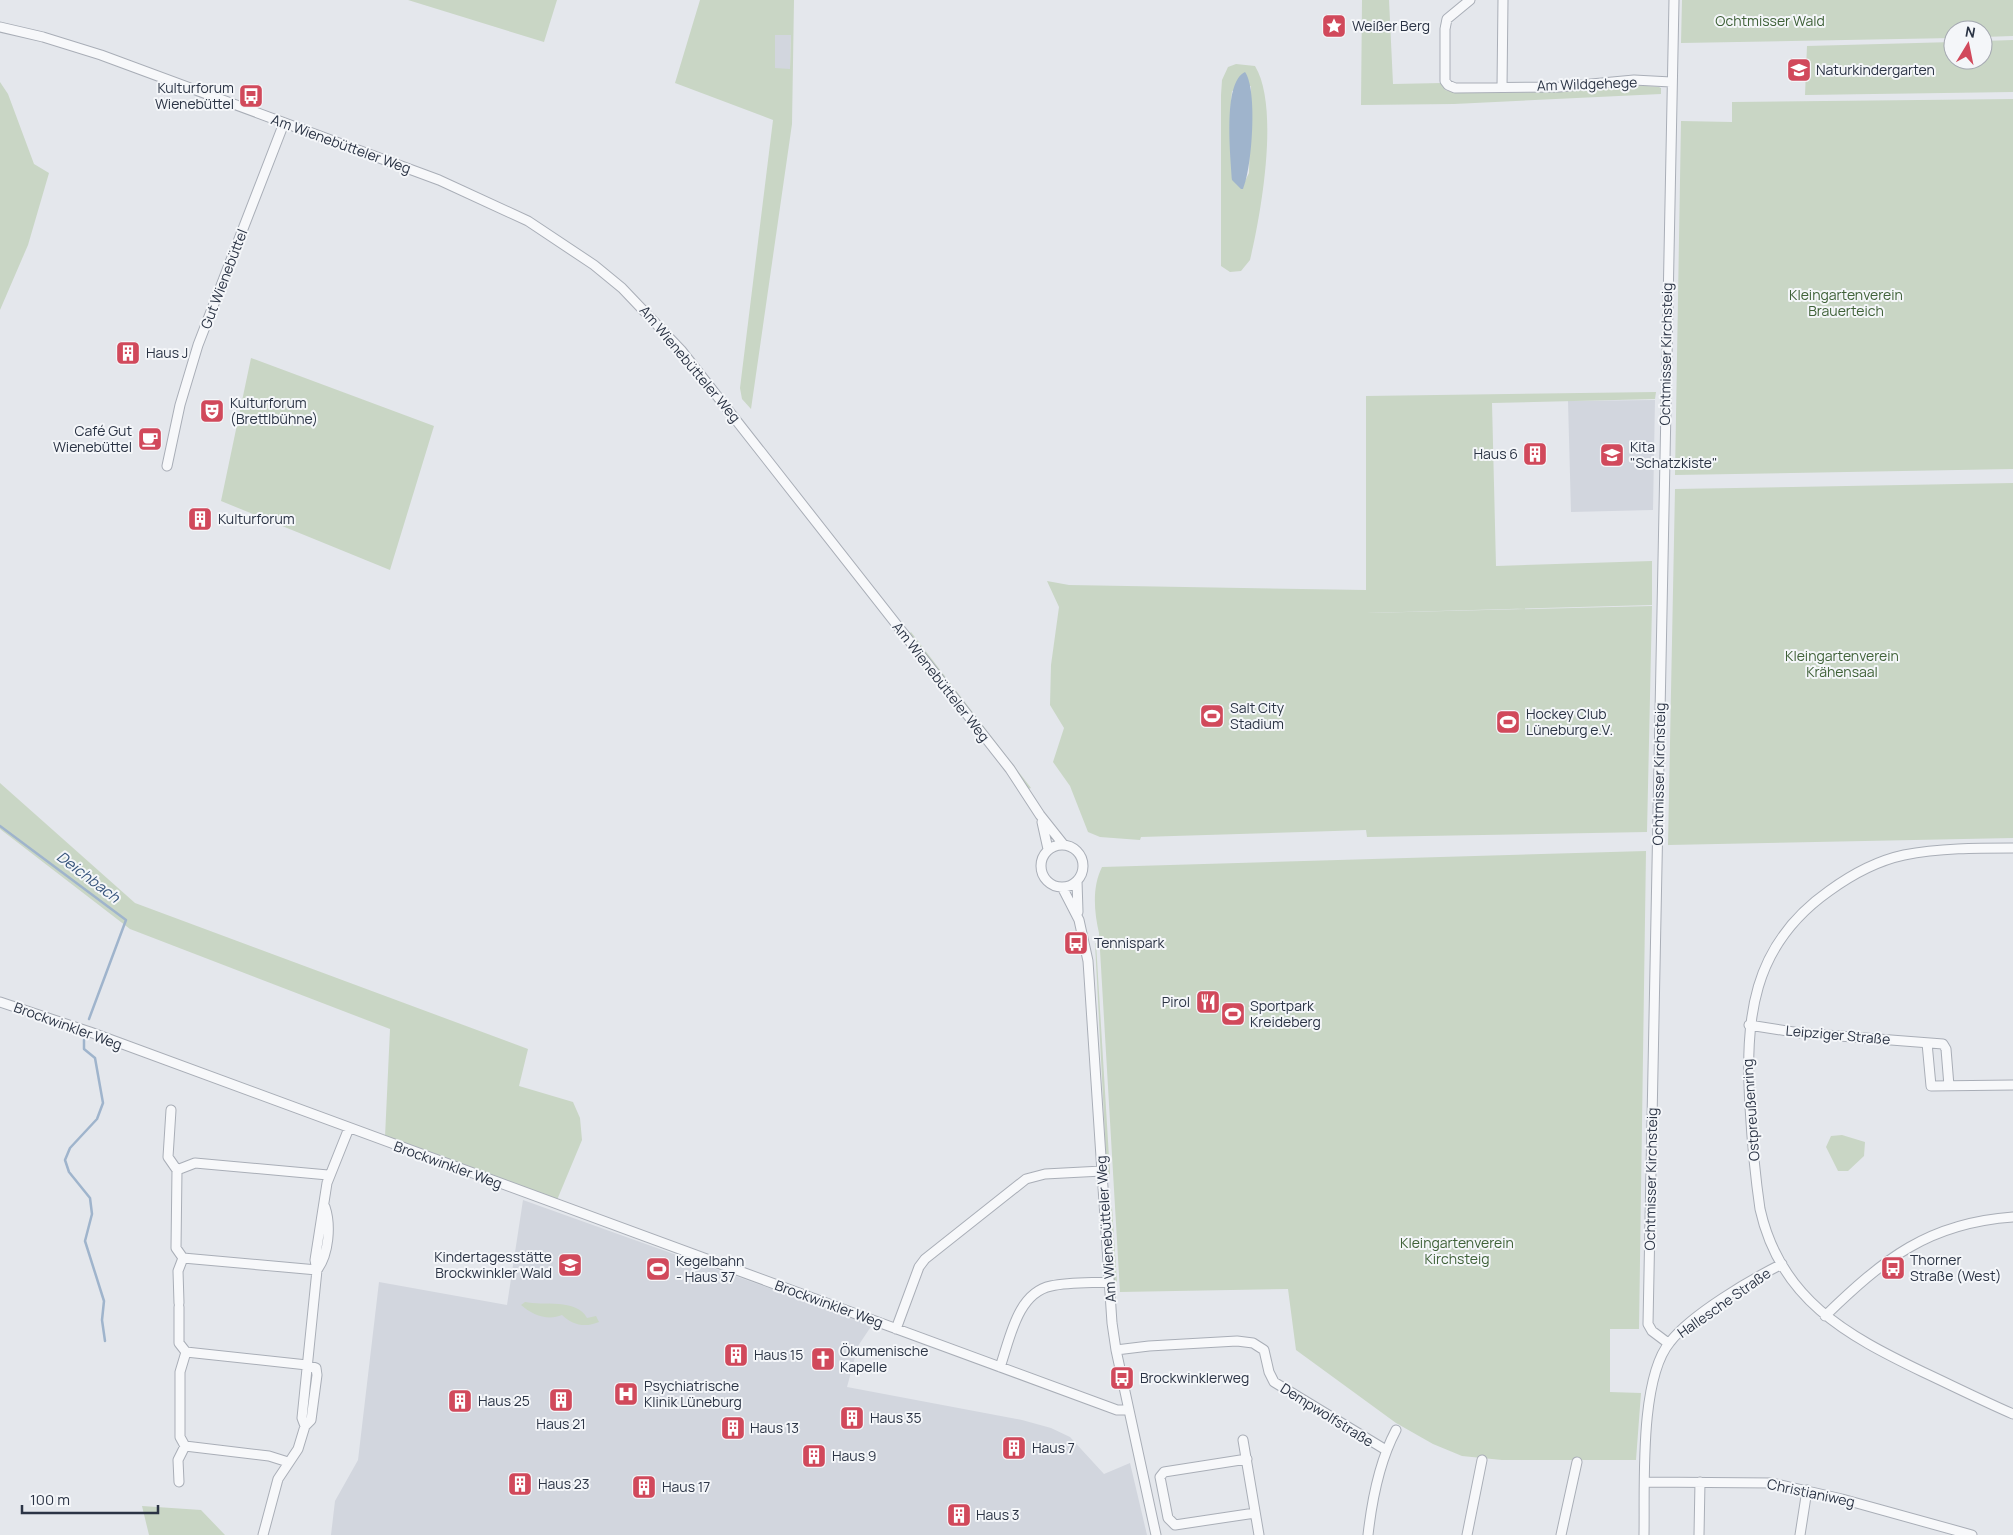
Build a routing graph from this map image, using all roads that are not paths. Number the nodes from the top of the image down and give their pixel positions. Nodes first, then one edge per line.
1 (1470, 0) edge
2 (1503, 0) edge
3 (1674, 0) edge
4 (0, 27) edge
5 (1672, 82) junction
6 (1502, 87) junction
7 (284, 123) junction
8 (167, 466) dead end
9 (1040, 815) junction
10 (1063, 844) junction
11 (2013, 848) edge
12 (1048, 849) junction
13 (1076, 881) junction
14 (1062, 887) junction
15 (1079, 920) junction
16 (0, 1002) edge
17 (1749, 1025) junction
18 (1926, 1043) junction
19 (2013, 1085) edge
20 (1949, 1086) junction
21 (171, 1110) dead end
22 (349, 1128) junction
23 (177, 1170) junction
24 (1102, 1171) junction
25 (328, 1176) junction
26 (2013, 1217) edge
27 (183, 1258) junction
28 (1782, 1264) junction
29 (317, 1270) junction
30 (1109, 1282) junction
31 (1825, 1316) junction
32 (896, 1329) junction
33 (1668, 1343) junction
34 (1116, 1350) junction
35 (186, 1352) junction
36 (307, 1365) junction
37 (1000, 1367) junction
38 (1129, 1410) junction
39 (2013, 1414) edge
40 (1396, 1430) dead end
41 (1243, 1440) dead end
42 (185, 1446) junction
43 (1386, 1450) junction
44 (1247, 1459) junction
45 (1482, 1460) dead end
46 (288, 1462) junction
47 (1577, 1462) dead end
48 (179, 1482) dead end
49 (1645, 1482) junction
50 (1700, 1482) junction
51 (1807, 1490) junction
52 (1256, 1513) junction
53 (1944, 1531) edge
54 (263, 1535) edge
55 (1156, 1535) edge
56 (1259, 1535) edge
57 (1368, 1535) edge
58 (1467, 1535) edge
59 (1561, 1535) edge
60 (1644, 1535) edge
61 (1699, 1535) edge
62 (1800, 1535) edge
63 (1972, 1535) edge

1 - 6 street, Am Wildgehege
2 - 6 street
3 - 5 street, Ochtmisser Kirchsteig
4 - 7 street, Am Wienebütteler Weg
5 - 6 street, Am Wildgehege
5 - 33 street, Ochtmisser Kirchsteig
7 - 8 street, Gut Wienebüttel
7 - 9 street, Am Wienebütteler Weg
9 - 10 street, Am Wienebütteler Weg
9 - 12 street, Am Wienebütteler Weg
10 - 12 street
10 - 13 street, Am Wienebütteler Weg
11 - 17 street, Ostpreußenring
12 - 14 street, Am Wienebütteler Weg
13 - 14 street
13 - 15 street, Am Wienebütteler Weg
14 - 15 street, Am Wienebütteler Weg
15 - 24 street, Am Wienebütteler Weg
16 - 22 street, Brockwinkler Weg
17 - 18 street, Leipziger Straße
17 - 28 street, Ostpreußenring
18 - 20 street, Leipziger Straße
18 - 20 street
19 - 20 street
21 - 23 street
22 - 25 street
22 - 32 street, Brockwinkler Weg
23 - 25 street
23 - 27 street
24 - 30 street, Am Wienebütteler Weg
24 - 32 street, Brockwinkler Weg
25 - 29 street
26 - 31 street
27 - 29 street
27 - 35 street
28 - 31 street, Ostpreußenring
28 - 33 street, Hallesche Straße
29 - 36 street
30 - 34 street, Am Wienebütteler Weg
30 - 37 street
31 - 39 street, Ostpreußenring
32 - 37 street, Brockwinkler Weg
33 - 49 street
34 - 38 street, Am Wienebütteler Weg
34 - 43 street, Dempwolfstraße
35 - 36 street
35 - 42 street
36 - 46 street
37 - 38 street, Brockwinkler Weg
38 - 55 street, Am Wienebütteler Weg
40 - 43 street
41 - 44 street
42 - 46 street
42 - 48 street
43 - 57 street
44 - 52 street
44 - 52 street
45 - 58 street
46 - 54 street
47 - 59 street
49 - 50 street, Christianiweg
49 - 60 street
50 - 51 street, Christianiweg
50 - 61 street
51 - 53 street, Christianiweg
51 - 62 street
52 - 56 street
53 - 63 street, Christianiweg

